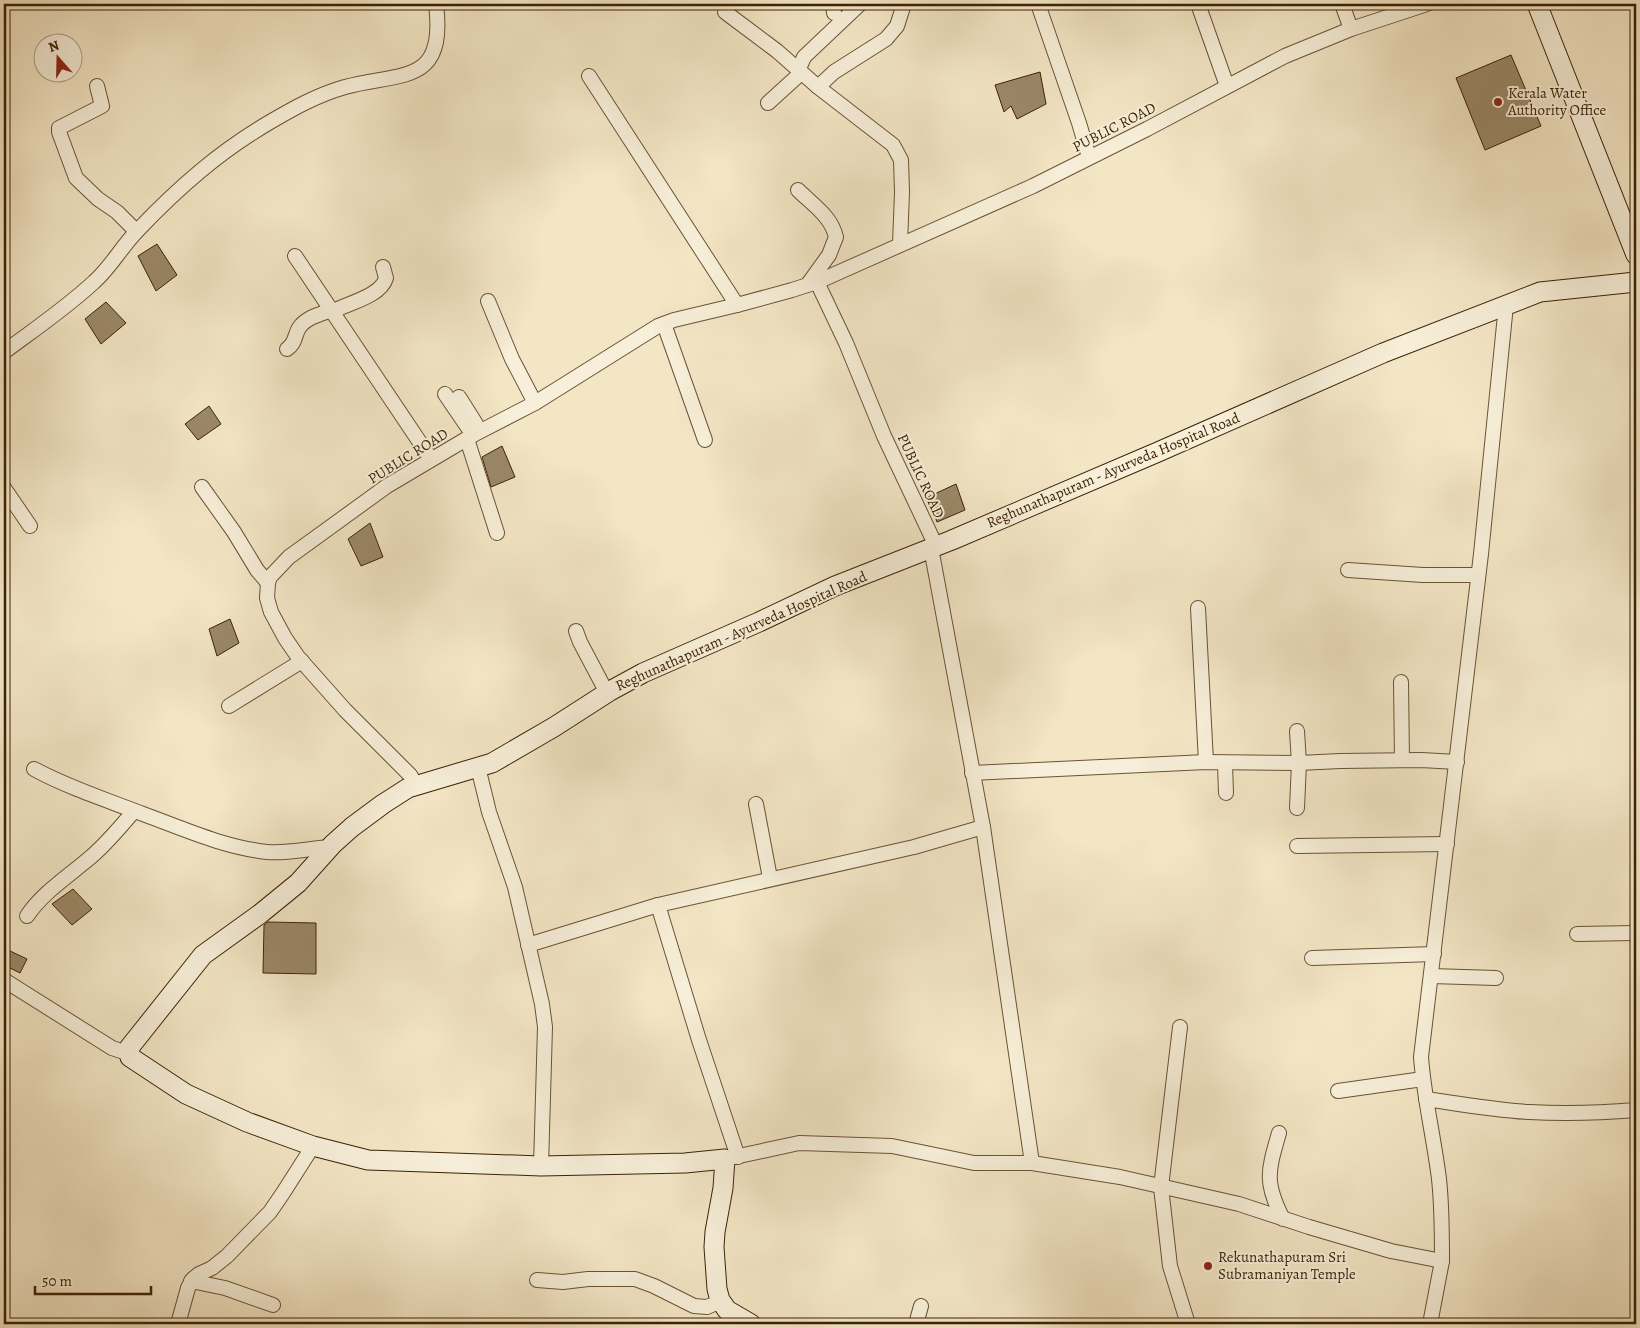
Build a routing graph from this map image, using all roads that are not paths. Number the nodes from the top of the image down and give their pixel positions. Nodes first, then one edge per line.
1 (436, 4) edge
2 (860, 4) edge
3 (904, 4) edge
4 (1038, 4) edge
5 (1198, 4) edge
6 (1342, 4) edge
7 (1427, 4) edge
8 (1536, 4) edge
9 (725, 12) dead end
10 (1351, 29) junction
11 (799, 72) junction
12 (589, 76) dead end
13 (97, 86) dead end
14 (1226, 86) junction
15 (818, 87) junction
16 (768, 103) dead end
17 (1089, 158) junction
18 (798, 190) dead end
19 (136, 231) junction
20 (900, 244) junction
21 (1636, 255) edge
22 (296, 256) dead end
23 (383, 267) dead end
24 (1636, 282) edge
25 (812, 283) junction
26 (488, 300) dead end
27 (737, 305) junction
28 (1506, 305) junction
29 (333, 310) junction
30 (664, 324) junction
31 (287, 349) dead end
32 (4, 352) edge
33 (445, 394) dead end
34 (459, 397) dead end
35 (535, 403) junction
36 (473, 435) junction
37 (705, 440) dead end
38 (431, 458) junction
39 (202, 487) dead end
40 (4, 488) edge
41 (30, 526) dead end
42 (497, 533) dead end
43 (934, 547) junction
44 (1348, 570) dead end
45 (1478, 575) junction
46 (268, 584) junction
47 (1198, 608) dead end
48 (576, 631) dead end
49 (302, 661) junction
50 (1401, 682) dead end
51 (607, 693) junction
52 (229, 706) dead end
53 (1297, 731) dead end
54 (1402, 760) junction
55 (1206, 762) junction
56 (1457, 762) junction
57 (1299, 763) junction
58 (1225, 764) junction
59 (478, 767) junction
60 (34, 769) dead end
61 (972, 773) junction
62 (417, 786) junction
63 (1226, 793) dead end
64 (756, 804) dead end
65 (1297, 808) dead end
66 (134, 811) junction
67 (983, 827) junction
68 (1447, 844) junction
69 (1297, 846) dead end
70 (331, 847) junction
71 (770, 878) junction
72 (658, 905) junction
73 (27, 916) dead end
74 (1636, 933) edge
75 (1577, 934) dead end
76 (528, 945) junction
77 (1434, 954) junction
78 (1312, 958) dead end
79 (1431, 976) junction
80 (1496, 978) dead end
81 (4, 980) edge
82 (1180, 1027) dead end
83 (130, 1054) junction
84 (1423, 1079) junction
85 (1338, 1091) dead end
86 (1426, 1098) junction
87 (1636, 1110) edge
88 (1279, 1133) dead end
89 (313, 1146) junction
90 (731, 1158) junction
91 (1032, 1163) junction
92 (540, 1166) junction
93 (1161, 1187) junction
94 (1283, 1219) junction
95 (1442, 1261) junction
96 (537, 1280) dead end
97 (191, 1281) junction
98 (721, 1301) junction
99 (273, 1305) dead end
100 (921, 1306) dead end
101 (178, 1324) edge
102 (751, 1324) edge
103 (916, 1324) edge
104 (1188, 1324) edge
105 (1430, 1324) edge

1 - 19 street
2 - 11 street
3 - 15 street
4 - 17 street
5 - 14 street
6 - 10 street
7 - 10 street, PUBLIC ROAD
8 - 21 main road
9 - 11 street
10 - 14 street, PUBLIC ROAD
11 - 15 street
11 - 16 street
12 - 27 street
13 - 19 street
14 - 17 street, PUBLIC ROAD
15 - 20 street
17 - 20 street, PUBLIC ROAD
18 - 25 street
19 - 32 street
20 - 25 street, PUBLIC ROAD
22 - 29 street
23 - 29 street
24 - 28 main road, Reghunathapuram - Ayurveda Hospital Road
25 - 27 street, PUBLIC ROAD
25 - 43 street, PUBLIC ROAD
26 - 35 street
27 - 30 street, PUBLIC ROAD
28 - 43 main road, Reghunathapuram - Ayurveda Hospital Road
28 - 45 street
29 - 31 street
29 - 38 street
30 - 35 street, PUBLIC ROAD
30 - 37 street
33 - 36 street
34 - 36 street
35 - 36 street, PUBLIC ROAD
36 - 38 street, PUBLIC ROAD
36 - 42 street
38 - 46 street, PUBLIC ROAD
39 - 46 street
40 - 41 street
43 - 51 main road, Reghunathapuram - Ayurveda Hospital Road
43 - 61 street, PUBLIC ROAD
44 - 45 street
45 - 56 street
46 - 49 street
47 - 55 street
48 - 51 street
49 - 52 street
49 - 62 street
50 - 54 street
51 - 59 main road, Reghunathapuram - Ayurveda Hospital Road
53 - 57 street
54 - 56 street
54 - 57 street
55 - 58 street
55 - 61 street
56 - 68 street
57 - 58 street
57 - 65 street
58 - 63 street
59 - 62 main road, Reghunathapuram - Ayurveda Hospital Road
59 - 76 street
60 - 66 street
61 - 67 street, PUBLIC ROAD
62 - 70 main road, Reghunathapuram - Ayurveda Hospital Road
64 - 71 street
66 - 70 street
66 - 73 street
67 - 71 street
67 - 91 street, PUBLIC ROAD
68 - 69 street
68 - 77 street
70 - 83 main road, Reghunathapuram - Ayurveda Hospital Road
71 - 72 street
72 - 76 street
72 - 90 street
74 - 75 street
76 - 92 street
77 - 78 street
77 - 79 street
79 - 80 street
79 - 84 street
81 - 83 street
82 - 93 street
83 - 89 main road
84 - 85 street
84 - 86 street
86 - 87 street
86 - 95 street
88 - 94 street
89 - 92 main road
89 - 97 street
90 - 91 street
90 - 92 main road
90 - 98 main road
91 - 93 street
93 - 94 street
93 - 104 street
94 - 95 street
95 - 105 street
96 - 98 street
97 - 99 street
97 - 101 street
98 - 102 main road
100 - 103 street

